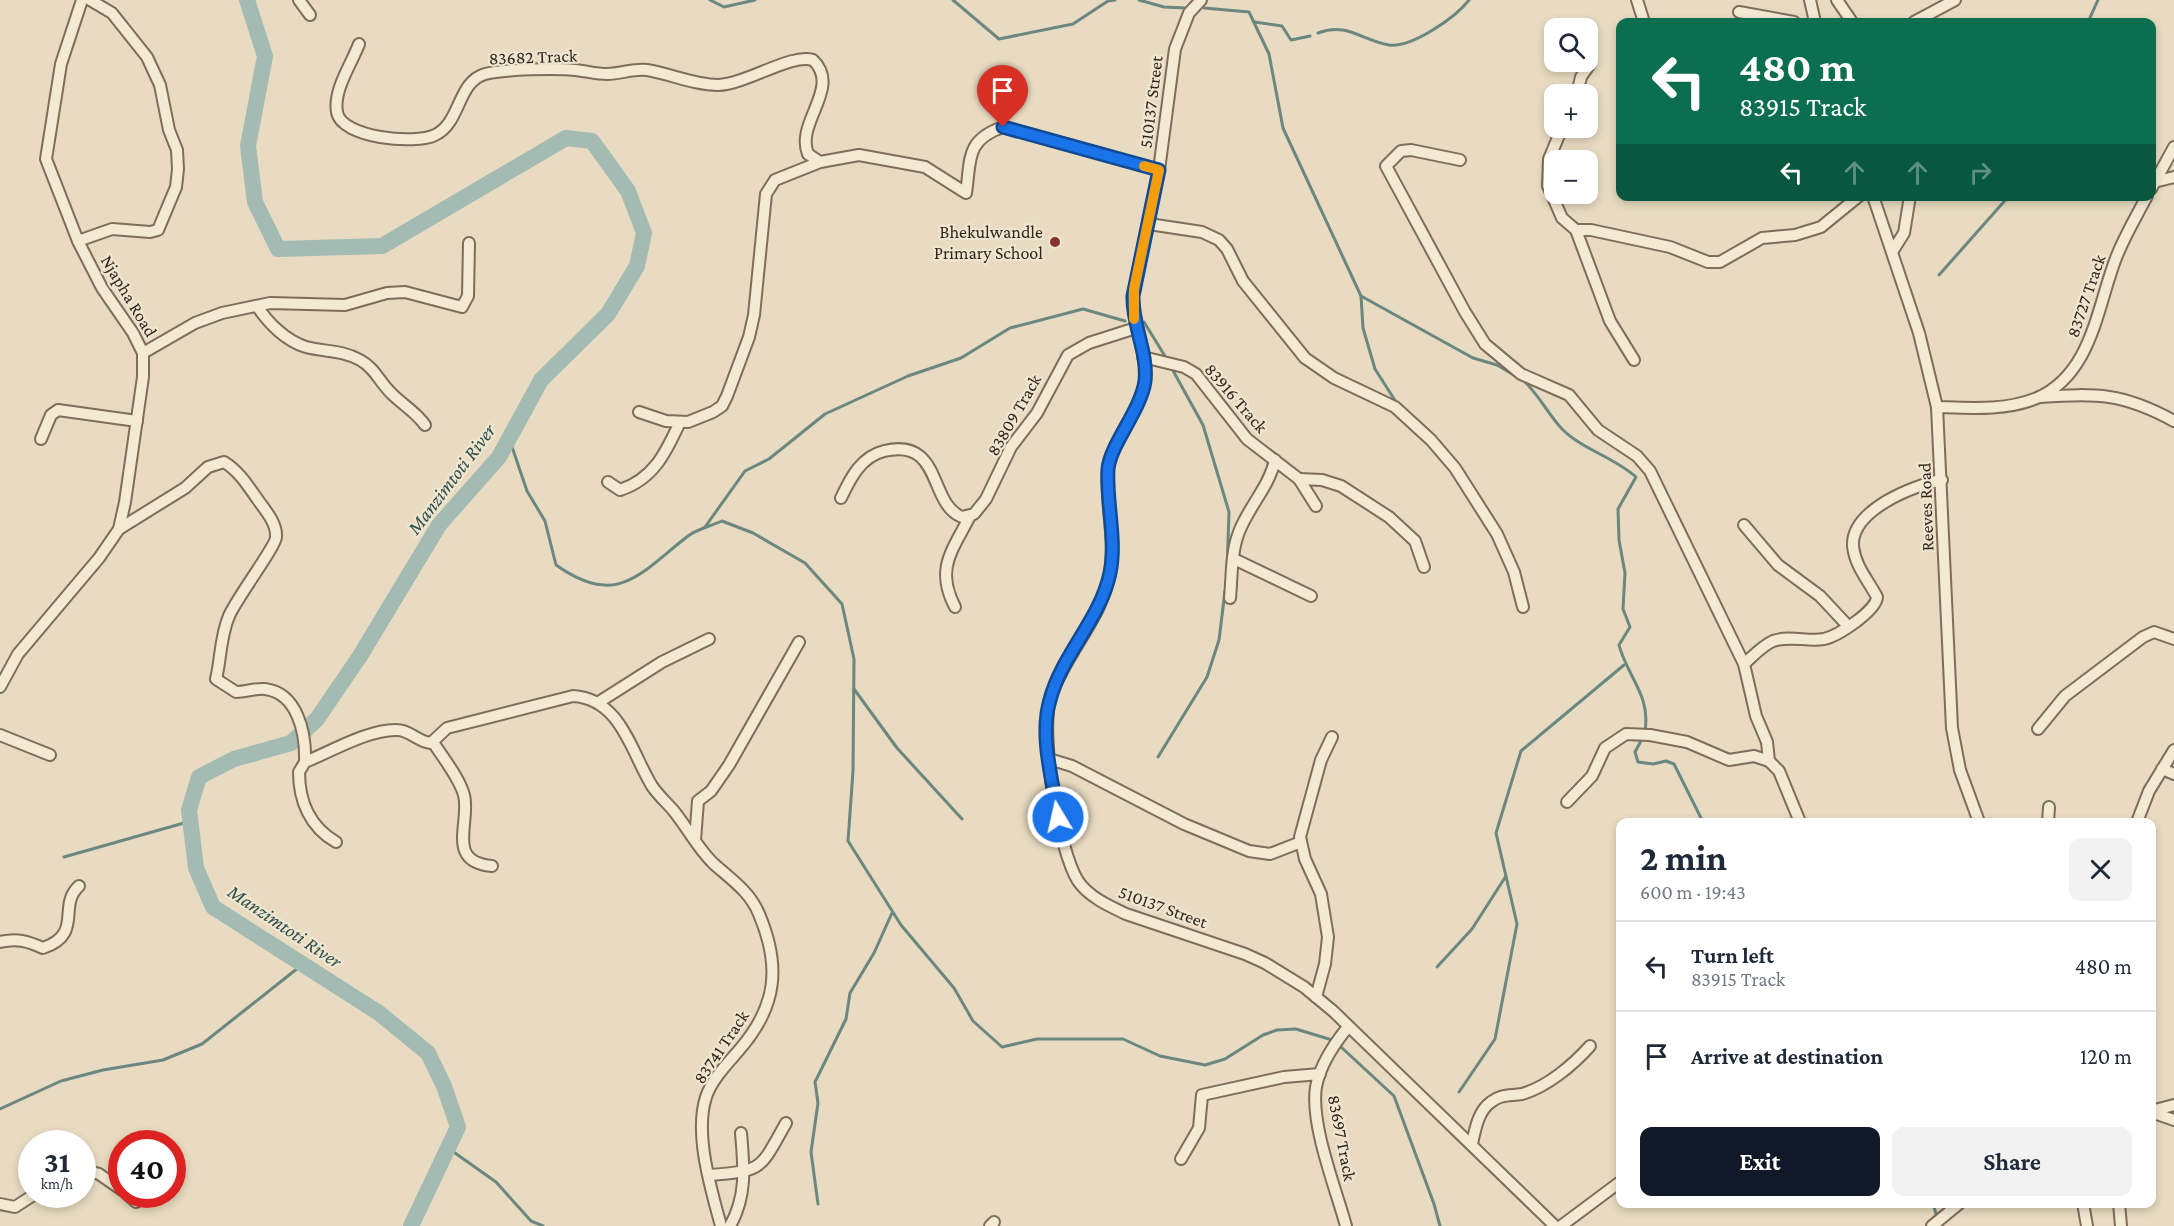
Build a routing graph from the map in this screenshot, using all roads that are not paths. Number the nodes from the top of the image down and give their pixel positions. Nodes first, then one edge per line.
1 (82, 0) edge
2 (90, 0) edge
3 (299, 0) edge
4 (1637, 0) edge
5 (1810, 0) edge
6 (1837, 0) edge
7 (1954, 0) edge
8 (1197, 1) edge
9 (1739, 12) dead end
10 (310, 15) dead end
11 (1643, 18) edge
12 (1772, 18) edge
13 (1814, 18) edge
14 (1849, 18) edge
15 (1921, 18) edge
16 (359, 44) dead end
17 (1558, 138) edge
18 (2174, 147) edge
19 (1460, 160) dead end
20 (820, 162) junction
21 (1159, 170) junction
22 (2174, 177) edge
23 (2156, 180) edge
24 (2156, 185) edge
25 (1853, 201) edge
26 (1875, 201) edge
27 (1909, 201) edge
28 (2145, 201) edge
29 (1149, 224) junction
30 (1580, 229) junction
31 (78, 241) junction
32 (469, 243) dead end
33 (1892, 252) junction
34 (257, 306) junction
35 (1136, 328) junction
36 (143, 353) junction
37 (1143, 357) junction
38 (1634, 360) dead end
39 (2039, 397) junction
40 (1936, 407) junction
41 (639, 412) dead end
42 (137, 421) junction
43 (2174, 421) edge
44 (680, 422) junction
45 (425, 425) dead end
46 (41, 439) dead end
47 (1275, 460) junction
48 (1299, 478) junction
49 (1942, 480) junction
50 (608, 482) dead end
51 (841, 498) dead end
52 (1316, 506) dead end
53 (970, 516) junction
54 (1744, 525) dead end
55 (119, 529) junction
56 (1234, 559) junction
57 (1424, 567) dead end
58 (1311, 596) dead end
59 (1230, 598) dead end
60 (955, 607) dead end
61 (1523, 607) dead end
62 (1848, 626) junction
63 (709, 639) dead end
64 (2174, 639) edge
65 (799, 642) dead end
66 (1744, 664) junction
67 (0, 687) edge
68 (599, 702) junction
69 (2038, 729) dead end
70 (0, 735) edge
71 (1332, 737) dead end
72 (433, 742) junction
73 (2174, 750) edge
74 (50, 755) dead end
75 (1049, 759) junction
76 (1769, 761) junction
77 (305, 762) junction
78 (2162, 769) junction
79 (2174, 774) edge
80 (1567, 802) dead end
81 (2049, 807) dead end
82 (1798, 818) edge
83 (1977, 818) edge
84 (2048, 818) edge
85 (2139, 818) edge
86 (695, 840) junction
87 (336, 842) dead end
88 (1301, 842) junction
89 (492, 866) dead end
90 (79, 886) dead end
91 (0, 942) edge
92 (1316, 997) junction
93 (1348, 1027) junction
94 (1590, 1046) dead end
95 (1320, 1074) junction
96 (2174, 1104) edge
97 (2156, 1110) edge
98 (2156, 1114) edge
99 (2174, 1120) edge
100 (786, 1123) dead end
101 (741, 1133) dead end
102 (1472, 1144) junction
103 (1181, 1159) dead end
104 (744, 1173) junction
105 (709, 1175) junction
106 (1616, 1185) edge
107 (0, 1204) edge
108 (18, 1206) edge
109 (1954, 1208) edge
110 (2084, 1208) edge
111 (2119, 1208) edge
112 (721, 1226) edge
113 (730, 1226) edge
114 (1346, 1226) edge
115 (1555, 1226) edge
116 (1561, 1226) edge
117 (1932, 1226) edge
118 (2087, 1226) edge
119 (2121, 1226) edge

1 - 31 street, Njapha Road
2 - 31 street
3 - 10 street
4 - 11 street
5 - 13 street
6 - 14 street
7 - 15 street
8 - 21 street, 510137 Street
9 - 12 street
16 - 20 street, 83682 Track
17 - 30 street
18 - 23 street
19 - 66 street
20 - 21 street
20 - 44 street
21 - 29 street, 510137 Street
22 - 24 street
25 - 30 street
26 - 33 street, Reeves Road
27 - 33 street
28 - 39 street, 83727 Track
29 - 35 street, 510137 Street
29 - 61 street
30 - 38 street
31 - 36 street, Njapha Road
32 - 34 street
33 - 40 street, Reeves Road
34 - 36 street
34 - 45 street
35 - 37 street, 510137 Street
35 - 53 street, 83809 Track
36 - 42 street, Njapha Road
37 - 47 street, 83916 Track
37 - 75 street, 510137 Street
39 - 40 street, 83727 Track
39 - 43 street
40 - 49 street, Reeves Road
41 - 44 street
42 - 46 street
42 - 55 street, Njapha Road
44 - 50 street
47 - 48 street, 83916 Track
47 - 56 street
48 - 52 street, 83916 Track
48 - 57 street
49 - 62 street
49 - 83 street, Reeves Road
51 - 53 street
53 - 60 street, 83809 Track
54 - 62 street
55 - 67 street, Njapha Road
55 - 77 street
56 - 58 street
56 - 59 street
62 - 66 street
63 - 68 street
64 - 69 street
65 - 86 street
66 - 76 street
68 - 72 street
68 - 86 street, 83741 Track
70 - 74 street
71 - 88 street
72 - 77 street
72 - 89 street
73 - 78 street
75 - 88 street
75 - 92 street, 510137 Street
76 - 80 street
76 - 82 street
77 - 87 street
78 - 79 street
78 - 85 street
81 - 84 street
86 - 105 street, 83741 Track
88 - 92 street
90 - 91 street
92 - 93 street, 510137 Street
93 - 95 street, 83697 Track
93 - 102 street, 510137 Street
94 - 102 street
95 - 103 street
95 - 114 street, 83697 Track
96 - 97 street
98 - 99 street
100 - 104 street
101 - 104 street
102 - 115 street, 510137 Street
104 - 105 street
104 - 113 street
105 - 112 street, 83741 Track
106 - 116 street
107 - 108 street
109 - 117 street
110 - 118 street
111 - 119 street

